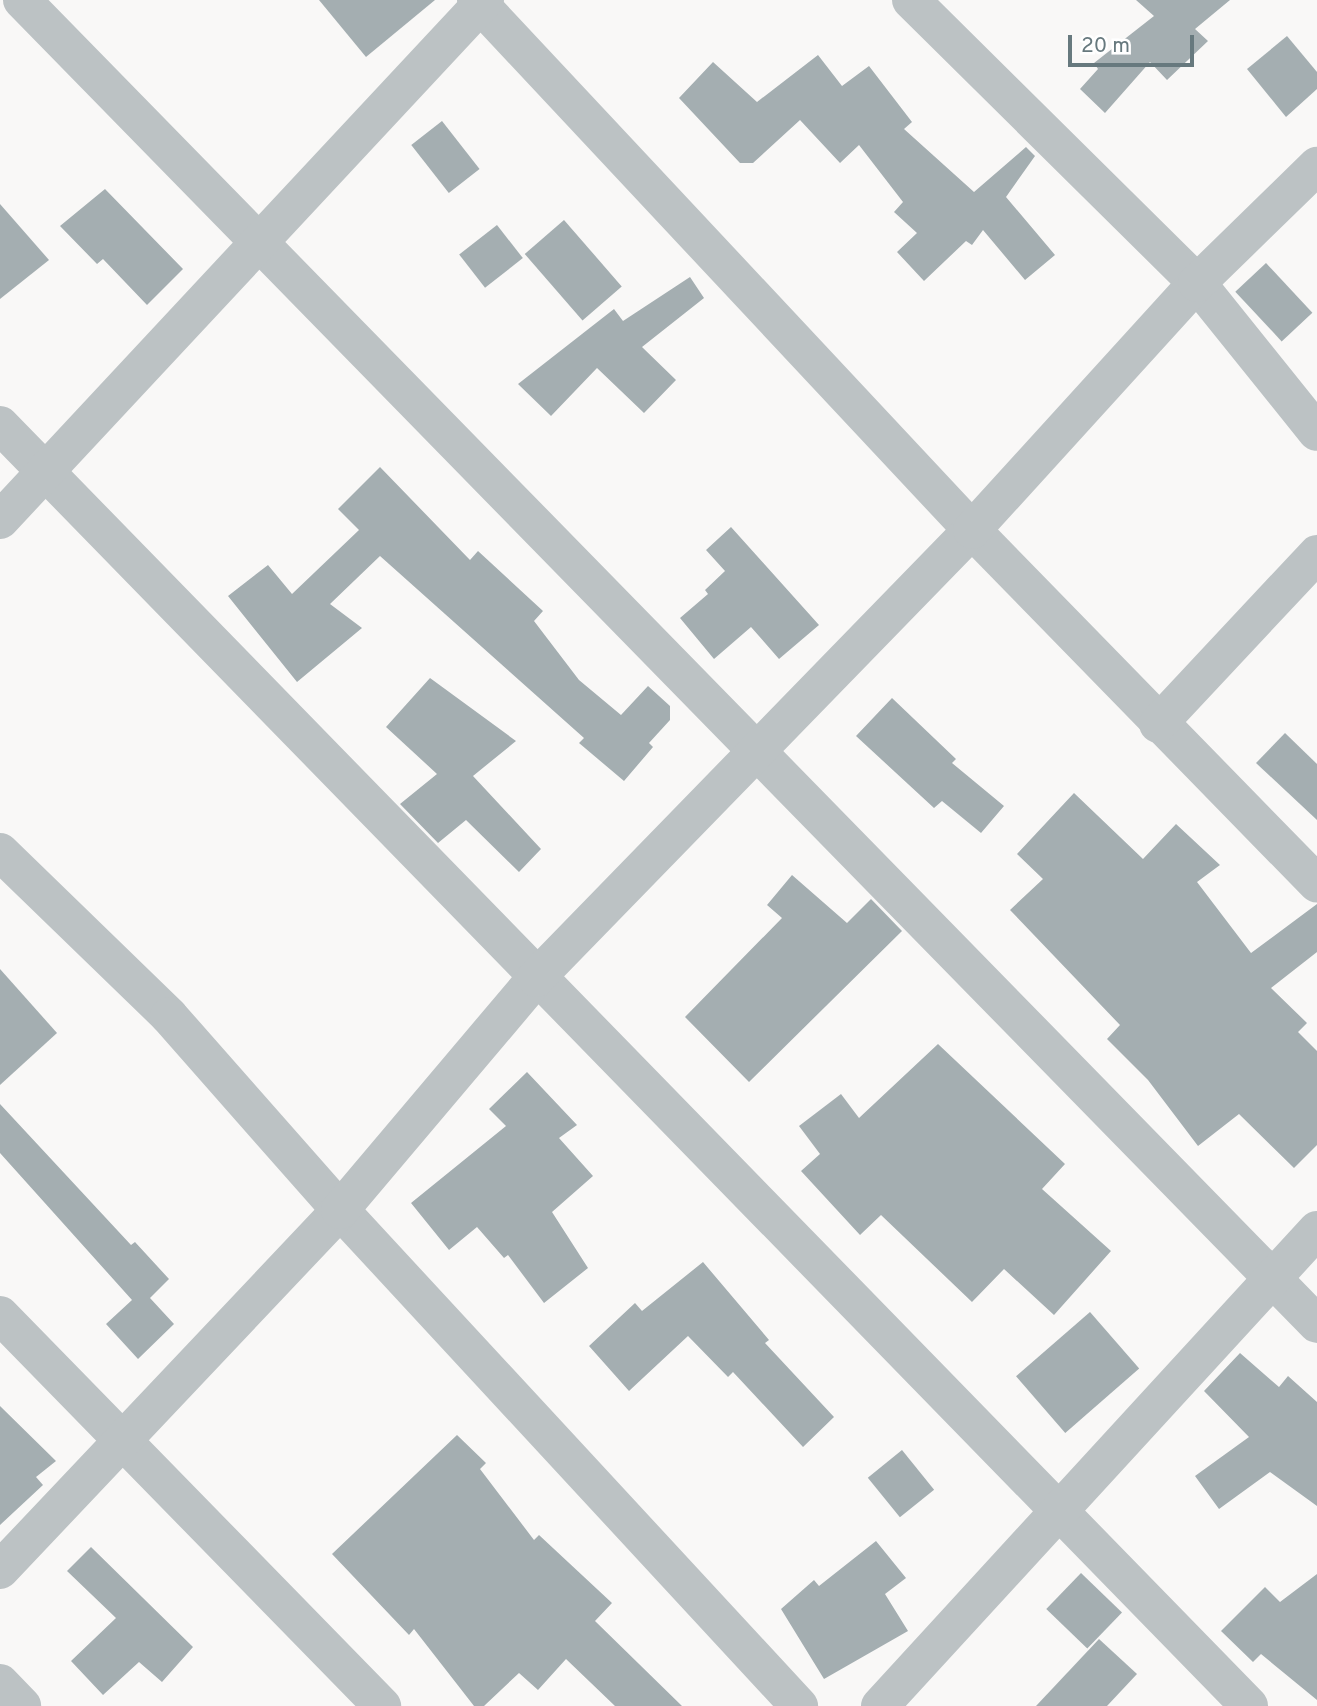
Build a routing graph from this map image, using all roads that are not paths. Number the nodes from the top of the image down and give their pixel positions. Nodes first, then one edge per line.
1 (22, 0) edge
2 (911, 0) edge
3 (480, 2) edge
4 (1317, 166) edge
5 (262, 243) junction
6 (1197, 284) junction
7 (0, 425) edge
8 (1317, 432) edge
9 (46, 472) junction
10 (0, 520) edge
11 (972, 530) junction
12 (1317, 554) edge
13 (1158, 724) junction
14 (757, 747) junction
15 (0, 852) edge
16 (1317, 883) edge
17 (536, 978) junction
18 (340, 1209) junction
19 (1317, 1230) edge
20 (1273, 1279) junction
21 (0, 1315) edge
22 (1317, 1324) edge
23 (123, 1437) junction
24 (1059, 1514) junction
25 (0, 1570) edge
26 (0, 1683) edge
27 (22, 1706) edge
28 (382, 1706) edge
29 (799, 1706) edge
30 (880, 1706) edge
31 (1250, 1706) edge

1 - 5 street
2 - 6 street
3 - 5 street
3 - 11 street
4 - 6 street
5 - 9 street
5 - 14 street
6 - 8 street
6 - 11 street
7 - 9 street
9 - 10 street
9 - 17 street
11 - 13 street
11 - 14 street
12 - 13 street
13 - 16 street
14 - 17 street
14 - 20 street
15 - 18 street
17 - 18 street
17 - 24 street
18 - 23 street
18 - 29 street
19 - 20 street
20 - 22 street
20 - 24 street
21 - 23 street
23 - 25 street
23 - 28 street
24 - 30 street
24 - 31 street
26 - 27 street

